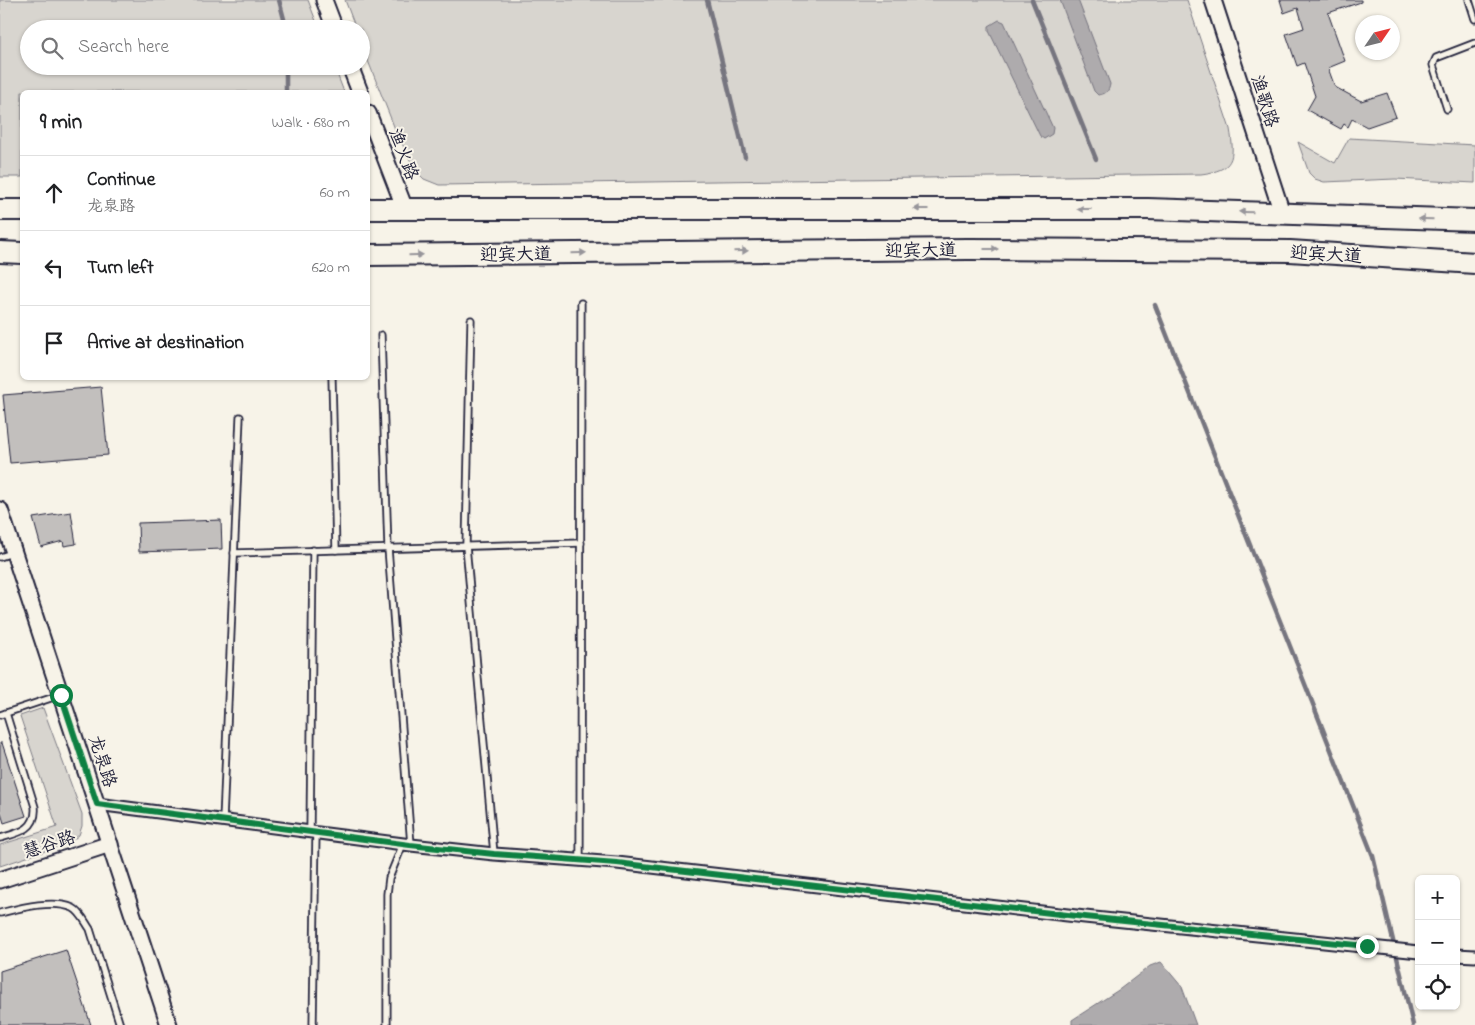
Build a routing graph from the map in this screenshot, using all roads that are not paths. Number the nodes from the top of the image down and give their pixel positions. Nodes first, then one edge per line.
1 (324, 0) edge
2 (1213, 0) edge
3 (1469, 0) edge
4 (1475, 19) edge
5 (332, 20) edge
6 (1475, 43) edge
7 (353, 75) edge
8 (359, 90) edge
9 (1447, 109) dead end
10 (370, 118) edge
11 (370, 209) edge
12 (405, 209) junction
13 (0, 210) edge
14 (20, 210) edge
15 (1282, 213) junction
16 (1475, 220) edge
17 (0, 252) edge
18 (20, 253) edge
19 (370, 255) edge
20 (1475, 263) edge
21 (581, 303) dead end
22 (471, 320) dead end
23 (382, 335) dead end
24 (332, 380) edge
25 (240, 417) dead end
26 (0, 510) edge
27 (581, 543) junction
28 (466, 546) junction
29 (388, 548) junction
30 (313, 550) junction
31 (336, 550) junction
32 (234, 552) junction
33 (7, 555) edge
34 (61, 695) junction
35 (3, 714) edge
36 (97, 804) junction
37 (223, 820) junction
38 (313, 832) junction
39 (0, 838) edge
40 (110, 844) junction
41 (407, 844) junction
42 (494, 854) junction
43 (580, 860) junction
44 (0, 880) edge
45 (0, 913) edge
46 (1415, 952) edge
47 (1460, 954) edge
48 (1475, 956) edge
49 (120, 1025) edge
50 (169, 1025) edge
51 (313, 1025) edge
52 (386, 1025) edge

1 - 5 street
2 - 15 street, 渔歌路
3 - 4 lane
6 - 9 lane
7 - 8 street
10 - 12 street, 渔火路
11 - 12 highway
15 -> 12 highway
13 - 14 highway
16 -> 15 highway
17 - 18 highway
19 -> 20 highway, 迎宾大道
21 - 27 lane
22 - 28 lane
23 - 29 lane
24 - 31 lane
25 - 32 lane
26 - 33 street, 龙泉路
27 - 28 lane
27 - 43 lane
28 - 29 lane
28 - 42 lane
29 - 31 lane
29 - 41 lane
30 - 31 lane
30 - 32 lane
30 - 38 lane
32 - 37 lane
33 - 34 street, 龙泉路
34 - 35 lane
34 - 36 street, 龙泉路
35 - 39 lane
36 - 37 street
36 - 40 street, 龙泉路
37 - 38 street
38 - 41 street
38 - 51 lane
40 - 44 street, 慧谷路
40 - 50 street, 龙泉路
41 - 42 street
41 - 52 lane
42 - 43 street
43 - 46 street
45 - 49 lane
47 - 48 street

